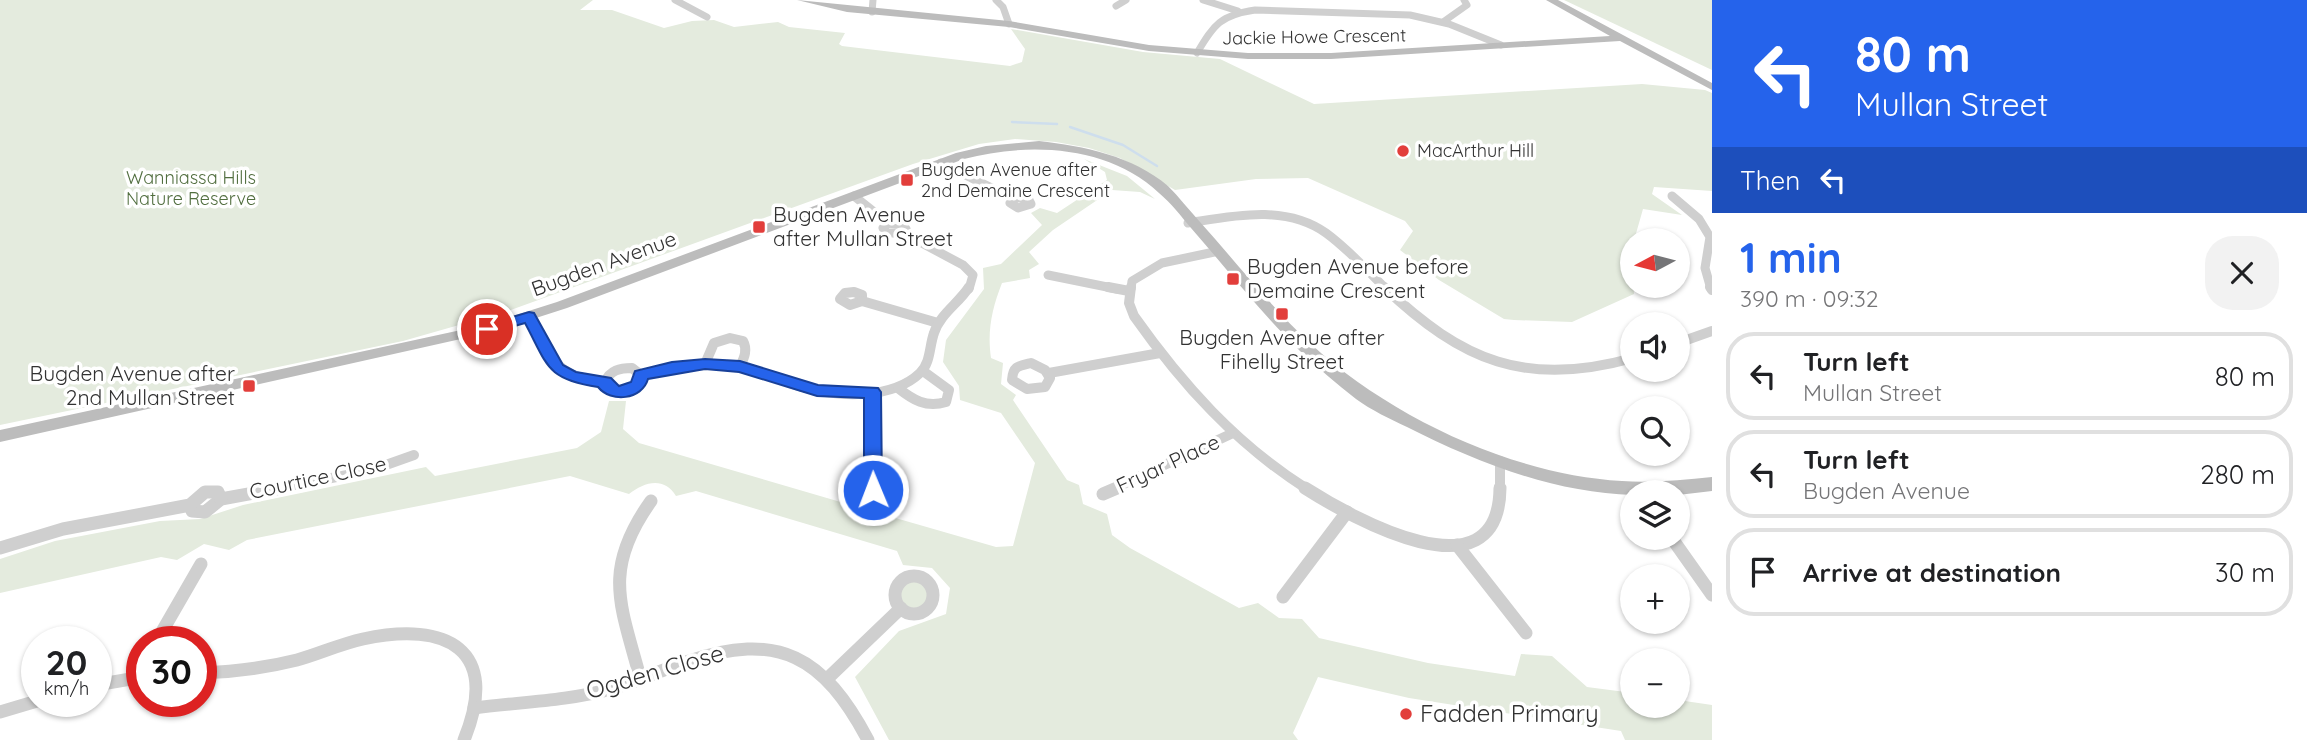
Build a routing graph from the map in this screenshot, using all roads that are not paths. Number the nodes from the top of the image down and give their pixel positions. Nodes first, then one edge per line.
1 (675, 0) edge
2 (802, 0) edge
3 (873, 0) edge
4 (996, 0) edge
5 (1126, 0) edge
6 (1203, 0) edge
7 (1464, 0) edge
8 (1550, 0) edge
9 (1116, 6) dead end
10 (872, 12) junction
11 (1240, 12) junction
12 (708, 17) dead end
13 (1443, 22) junction
14 (1009, 24) junction
15 (1620, 37) junction
16 (1501, 45) junction
17 (1197, 53) junction
18 (1712, 87) edge
19 (941, 163) junction
20 (854, 196) junction
21 (1672, 196) dead end
22 (1012, 198) dead end
23 (1190, 223) junction
24 (1216, 251) junction
25 (1048, 275) dead end
26 (1712, 290) edge
27 (1129, 291) junction
28 (862, 301) dead end
29 (529, 317) junction
30 (938, 323) junction
31 (1712, 331) edge
32 (1690, 338) edge
33 (1160, 353) junction
34 (1620, 362) edge
35 (705, 364) junction
36 (740, 367) junction
37 (923, 371) junction
38 (1049, 373) dead end
39 (640, 375) junction
40 (605, 382) junction
41 (898, 388) junction
42 (873, 392) junction
43 (1233, 433) junction
44 (0, 436) edge
45 (414, 454) dead end
46 (1500, 461) junction
47 (1712, 484) edge
48 (1690, 485) edge
49 (1620, 486) edge
50 (873, 490) dead end
51 (1103, 494) dead end
52 (651, 501) dead end
53 (1347, 513) junction
54 (1458, 545) junction
55 (0, 548) edge
56 (1680, 550) edge
57 (201, 564) dead end
58 (1712, 595) edge
59 (1283, 597) dead end
60 (901, 608) dead end
61 (165, 626) edge
62 (1526, 633) dead end
63 (217, 672) edge
64 (828, 678) junction
65 (640, 681) junction
66 (21, 706) edge
67 (474, 708) junction
68 (0, 712) edge
69 (464, 740) edge
70 (868, 740) edge

1 - 12 street
2 - 10 street, Jackie Howe Crescent
3 - 10 street
4 - 14 street
5 - 9 street
6 - 11 street
7 - 13 street
8 - 15 street
10 - 14 street, Jackie Howe Crescent
11 - 13 street
11 - 17 street
13 - 16 street
14 - 17 street, Jackie Howe Crescent
15 - 16 street, Jackie Howe Crescent
15 - 18 street
16 - 17 street, Jackie Howe Crescent
19 - 20 street, Bugden Avenue
19 - 22 street
19 - 23 street, Bugden Avenue
20 - 29 street, Bugden Avenue
20 - 30 street
21 - 26 street
23 - 24 street, Bugden Avenue
23 - 34 street
24 - 27 street
24 - 46 street, Bugden Avenue
25 - 27 street
27 - 33 street
28 - 30 street
29 - 40 street
29 - 44 street, Bugden Avenue
30 - 37 street
31 - 32 street
33 - 38 street
33 - 43 street
35 - 36 street
35 - 36 street
35 - 39 street
36 - 42 street
37 - 41 street
37 - 41 street
39 - 40 street
39 - 40 street
41 - 42 street
42 - 50 street
43 - 51 street, Fryar Place
43 - 53 street
45 - 55 street, Courtice Close
46 - 49 street, Bugden Avenue
46 - 54 street
47 - 48 street, Bugden Avenue
52 - 65 street
53 - 54 street
53 - 59 street
54 - 62 street
56 - 58 street
57 - 61 street
60 - 64 street
63 - 67 street
64 - 65 street, Ogden Close
64 - 70 street, Ogden Close
65 - 67 street, Ogden Close
66 - 68 street
67 - 69 street

